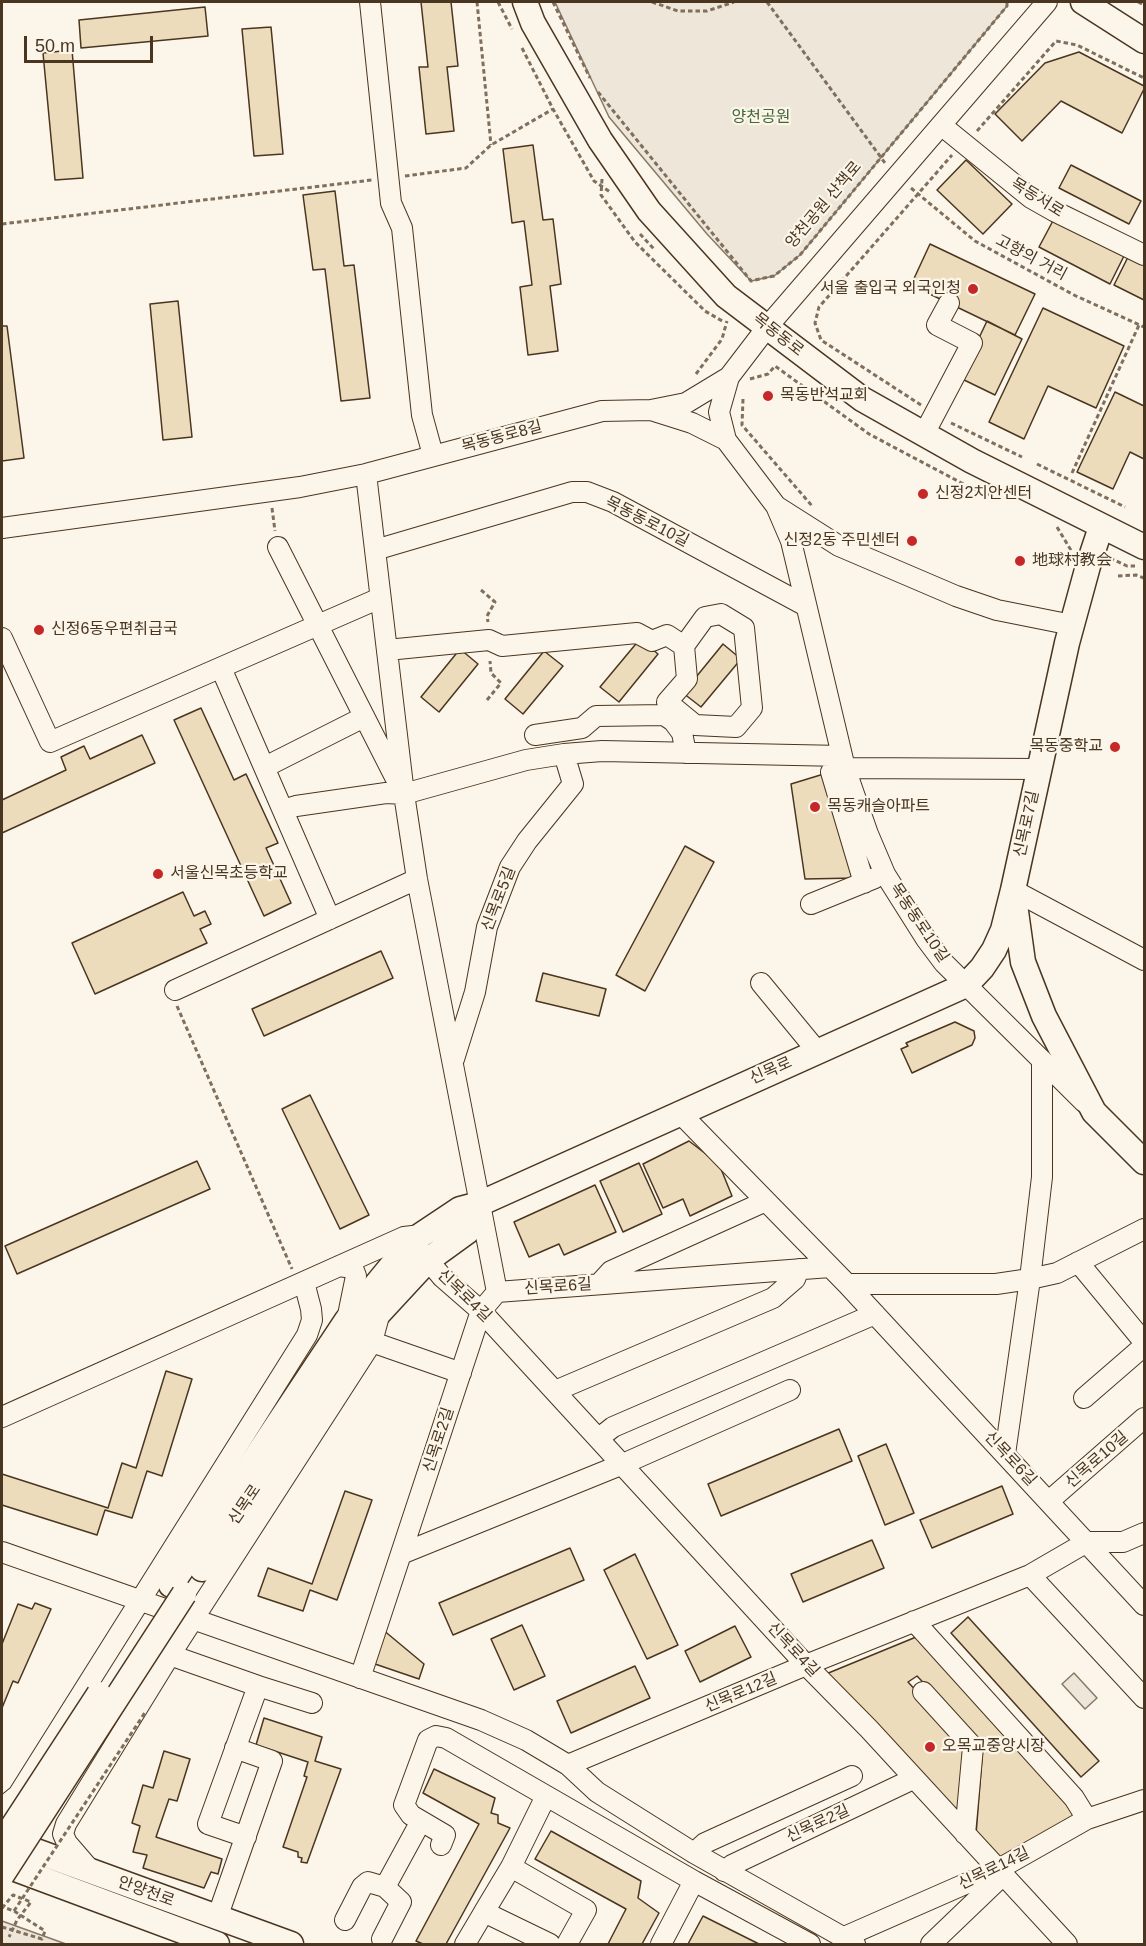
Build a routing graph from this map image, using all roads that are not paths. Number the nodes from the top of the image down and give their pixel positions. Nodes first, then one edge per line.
1 (370, 2) edge
2 (525, 2) edge
3 (1047, 2) edge
4 (1083, 2) edge
5 (1144, 41) edge
6 (941, 124) junction
7 (1144, 255) edge
8 (949, 303) dead end
9 (768, 326) junction
10 (737, 379) junction
11 (651, 410) junction
12 (924, 434) junction
13 (726, 440) junction
14 (433, 455) junction
15 (366, 474) junction
16 (776, 506) junction
17 (1101, 526) junction
18 (2, 528) edge
19 (1144, 547) edge
20 (278, 548) road end
21 (375, 550) junction
22 (380, 598) junction
23 (806, 606) junction
24 (1072, 625) junction
25 (317, 626) junction
26 (2, 638) edge
27 (684, 646) junction
28 (387, 650) junction
29 (221, 668) junction
30 (364, 717) junction
31 (535, 735) dead end
32 (686, 753) junction
33 (564, 754) junction
34 (843, 762) junction
35 (265, 767) junction
36 (1039, 770) junction
37 (404, 794) junction
38 (283, 810) junction
39 (885, 874) junction
40 (417, 879) junction
41 (864, 883) junction
42 (1013, 890) junction
43 (811, 904) dead end
44 (330, 919) junction
45 (1144, 960) edge
46 (761, 983) dead end
47 (966, 985) junction
48 (175, 990) road end
49 (817, 1051) junction
50 (1042, 1060) junction
51 (453, 1062) junction
52 (678, 1112) junction
53 (1094, 1112) junction
54 (1144, 1162) edge
55 (766, 1201) junction
56 (479, 1204) junction
57 (1144, 1229) edge
58 (421, 1235) junction
59 (428, 1260) junction
60 (1078, 1262) junction
61 (339, 1266) junction
62 (830, 1267) junction
63 (799, 1269) junction
64 (1030, 1279) junction
65 (304, 1282) junction
66 (599, 1284) junction
67 (847, 1284) junction
68 (497, 1292) junction
69 (481, 1311) junction
70 (875, 1314) junction
71 (379, 1316) junction
72 (347, 1320) junction
73 (372, 1342) junction
74 (1144, 1347) edge
75 (461, 1373) junction
76 (790, 1390) dead end
77 (555, 1391) junction
78 (1084, 1398) dead end
79 (2, 1417) edge
80 (1144, 1418) edge
81 (599, 1438) junction
82 (1005, 1454) junction
83 (623, 1464) junction
84 (1049, 1501) junction
85 (1144, 1533) edge
86 (1087, 1542) junction
87 (2, 1552) edge
88 (401, 1554) junction
89 (1030, 1575) junction
90 (178, 1590) junction
91 (138, 1601) junction
92 (1144, 1605) edge
93 (192, 1620) junction
94 (914, 1622) junction
95 (170, 1655) junction
96 (806, 1665) junction
97 (360, 1678) junction
98 (258, 1686) junction
99 (923, 1692) dead end
100 (1144, 1698) edge
101 (312, 1703) dead end
102 (246, 1754) junction
103 (568, 1765) junction
104 (35, 1767) junction
105 (852, 1776) dead end
106 (913, 1779) junction
107 (88, 1786) junction
108 (546, 1796) junction
109 (1144, 1800) edge
110 (17, 1817) edge
111 (1087, 1819) junction
112 (421, 1821) junction
113 (965, 1834) junction
114 (246, 1837) junction
115 (2, 1841) edge
116 (441, 1845) dead end
117 (694, 1853) junction
118 (2, 1864) edge
119 (724, 1871) junction
120 (92, 1872) junction
121 (1000, 1873) junction
122 (2, 1875) edge
123 (510, 1879) junction
124 (694, 1881) junction
125 (385, 1887) junction
126 (484, 1912) junction
127 (217, 1918) junction
128 (345, 1920) dead end
129 (382, 1939) dead end
130 (848, 1941) edge
131 (217, 1944) edge
132 (291, 1944) edge
133 (465, 1944) edge
134 (550, 1944) edge
135 (567, 1944) edge
136 (661, 1944) edge
137 (810, 1944) edge
138 (931, 1944) edge
139 (1067, 1944) edge

1 - 14 street
2 - 9 main road, 목동동로
3 - 6 street, 목동동로10길
4 - 5 main road
6 - 7 street, 목동서로
6 - 9 street, 목동동로10길
8 - 12 street
9 - 10 street, 목동동로10길
9 - 12 main road, 목동동로
10 - 11 street, 목동동로8길
10 - 13 street, 목동동로10길
11 - 13 street
11 - 14 street, 목동동로8길
12 - 17 main road, 목동동로
13 - 16 street, 목동동로10길
14 - 15 street, 목동동로8길
15 - 18 street, 목동동로8길
15 - 21 street, 신목로5길
16 - 23 street, 목동동로10길
16 - 24 street
17 - 19 main road, 목동동로
17 - 24 main road, 신목로7길
20 - 25 street
21 - 22 street, 신목로5길
21 - 23 street, 목동동로10길
22 - 25 street
22 - 28 street, 신목로5길
23 - 34 street, 목동동로10길
24 - 36 main road, 신목로7길
25 - 29 street
25 - 30 street, 신목로5길
26 - 29 street
27 - 27 street
27 - 28 street
28 - 37 street, 신목로5길
29 - 35 street
30 - 35 street
30 - 37 street, 신목로5길
31 - 32 street
32 - 33 street
32 - 34 street
33 - 37 street
33 - 51 street, 신목로5길
34 - 36 street
34 - 39 street, 목동동로10길
34 - 41 street
35 - 38 street
36 - 42 main road, 신목로7길
37 - 38 street
37 - 40 street, 신목로5길
38 - 44 street
39 - 41 street
39 - 47 street, 목동동로10길
40 - 44 street
40 - 51 street, 신목로5길
41 - 43 street
42 - 45 street
42 - 47 main road
42 - 53 main road, 신목로7길
44 - 48 street
46 - 49 street
47 - 49 main road, 신목로
47 - 50 street
49 - 52 main road, 신목로
50 - 53 street
50 - 64 street
51 - 56 street, 신목로5길
52 - 55 street, 신목로6길
52 - 56 main road, 신목로
53 - 54 main road
55 - 62 street, 신목로6길
55 - 66 street
56 - 58 main road, 신목로
56 - 59 main road, 신목로
56 - 68 street
57 - 60 street
58 - 61 street, 신목로
58 - 72 main road, 신목로
59 - 69 street, 신목로4길
59 - 71 main road, 신목로
60 - 64 street
60 - 74 street
61 - 65 street, 신목로
61 - 72 street
62 - 63 street, 신목로6길
62 - 67 street, 신목로6길
63 - 66 street, 신목로6길
63 - 77 street
64 - 67 street
64 - 82 street
65 - 79 street, 신목로
65 - 91 street
66 - 68 street, 신목로6길
67 - 70 street, 신목로6길
68 - 69 street, 신목로2길
69 - 75 street, 신목로2길
69 - 77 street, 신목로4길
70 - 81 street
70 - 82 street, 신목로6길
71 - 73 street
71 - 90 main road, 신목로
72 - 90 main road, 신목로
73 - 75 street
73 - 93 street
74 - 78 street
75 - 88 street, 신목로2길
76 - 83 street
77 - 81 street, 신목로4길
80 - 84 street, 신목로10길
81 - 83 street, 신목로4길
82 - 84 street, 신목로6길
83 - 88 street
83 - 96 street, 신목로4길
84 - 86 street, 신목로6길
85 - 86 street
86 - 89 street, 신목로12길
86 - 92 street, 신목로6길
87 - 91 street
88 - 97 street, 신목로2길
89 - 94 street, 신목로12길
89 - 100 street
90 - 110 main road, 신목로, bridge
91 - 93 street
91 - 104 street
93 - 95 street
93 - 97 street
94 - 96 street, 신목로12길
94 - 111 street
95 - 98 street
95 - 107 street
96 - 103 street, 신목로12길
96 - 106 street, 신목로4길
97 - 103 street
98 - 101 street
98 - 102 street
99 - 113 street
102 - 114 street
102 - 114 street
103 - 117 street
104 - 107 street
104 - 110 street
105 - 117 street, 신목로2길
106 - 113 street, 신목로4길
106 - 119 street, 신목로2길
107 - 120 street
108 - 112 street
108 - 123 street
108 - 124 street
109 - 111 street, 신목로14길
110 - 115 main road, bridge
110 - 122 main road, bridge
111 - 121 street, 신목로14길
112 - 116 street
112 - 125 street
113 - 121 street, 신목로4길
114 - 127 street
115 - 120 main road, 안양천로
117 - 119 street
118 - 131 main road, 안양천로
119 - 130 street
120 - 127 main road, 안양천로
121 - 130 street, 신목로14길
121 - 138 street
121 - 139 street, 신목로4길
123 - 126 street
123 - 135 street
124 - 136 street
124 - 137 street
125 - 128 street
125 - 129 street
126 - 133 street
126 - 134 street
127 - 132 main road, 안양천로

